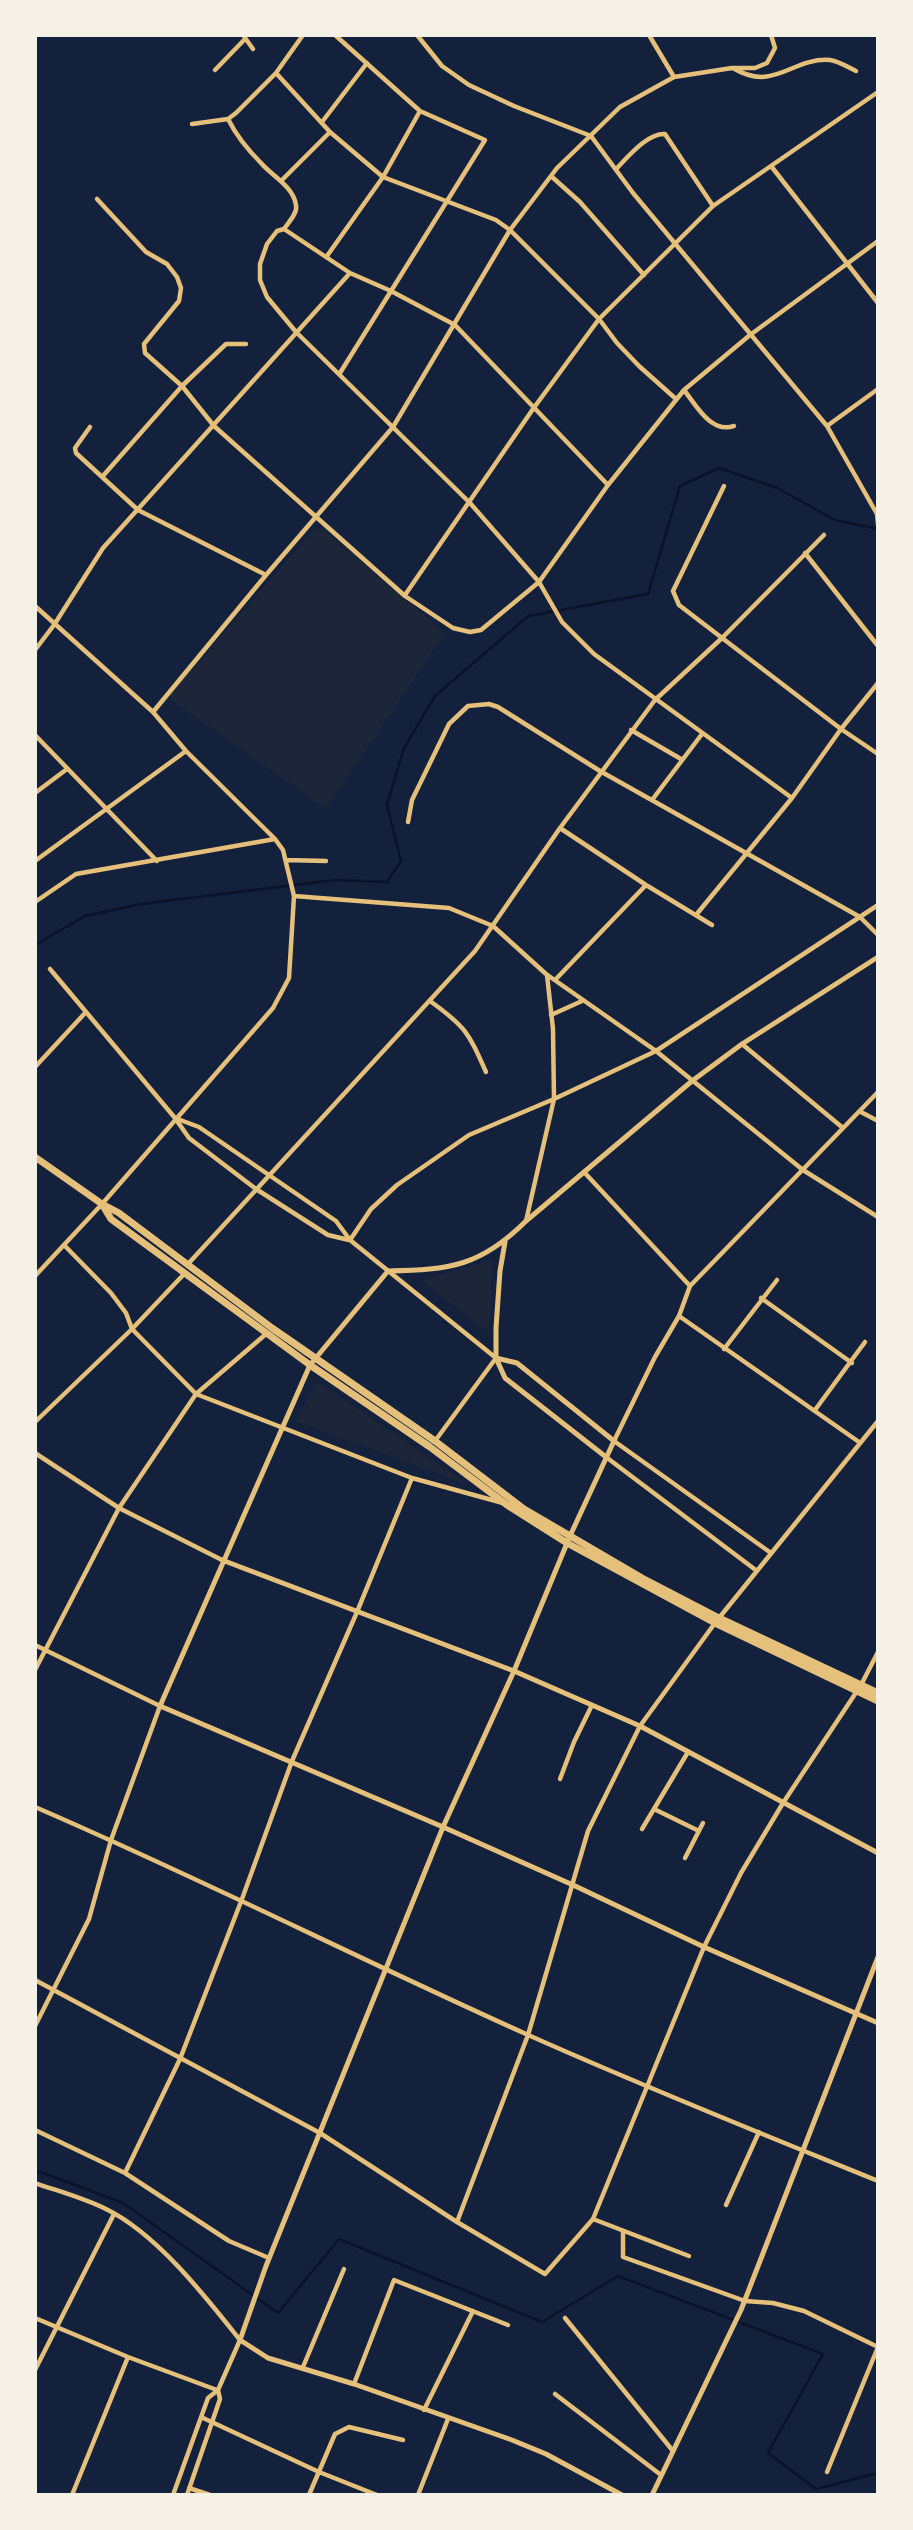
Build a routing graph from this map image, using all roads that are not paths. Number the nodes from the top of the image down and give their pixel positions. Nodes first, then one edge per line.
1 (303, 35) edge
2 (335, 35) edge
3 (417, 35) edge
4 (649, 35) edge
5 (771, 35) edge
6 (244, 37) edge
7 (253, 49) dead end
8 (367, 63) junction
9 (732, 68) junction
10 (215, 70) dead end
11 (856, 71) dead end
12 (276, 73) junction
13 (674, 77) junction
14 (877, 95) edge
15 (420, 111) junction
16 (228, 118) junction
17 (322, 122) junction
18 (192, 124) dead end
19 (330, 132) junction
20 (591, 136) junction
21 (771, 166) junction
22 (616, 169) junction
23 (383, 177) junction
24 (551, 177) junction
25 (282, 180) junction
26 (97, 199) dead end
27 (447, 201) junction
28 (713, 206) junction
29 (284, 229) junction
30 (510, 230) junction
31 (878, 241) edge
32 (675, 244) junction
33 (327, 256) junction
34 (847, 263) junction
35 (350, 274) junction
36 (644, 275) junction
37 (391, 291) junction
38 (878, 303) edge
39 (599, 319) junction
40 (455, 325) junction
41 (296, 332) junction
42 (750, 335) junction
43 (246, 344) dead end
44 (340, 373) junction
45 (182, 387) junction
46 (878, 389) edge
47 (684, 390) junction
48 (676, 398) junction
49 (533, 409) junction
50 (214, 426) junction
51 (734, 426) dead end
52 (827, 426) junction
53 (90, 427) dead end
54 (393, 427) junction
55 (102, 477) junction
56 (608, 485) junction
57 (724, 486) dead end
58 (470, 503) junction
59 (138, 510) junction
60 (877, 514) edge
61 (315, 517) junction
62 (878, 524) edge
63 (824, 535) dead end
64 (805, 553) junction
65 (266, 575) junction
66 (539, 582) junction
67 (405, 596) junction
68 (35, 606) edge
69 (54, 625) junction
70 (722, 638) junction
71 (878, 646) edge
72 (35, 650) edge
73 (878, 683) edge
74 (654, 700) junction
75 (153, 712) junction
76 (841, 729) junction
77 (631, 730) junction
78 (702, 734) junction
79 (35, 735) edge
80 (186, 751) junction
81 (878, 754) edge
82 (681, 759) junction
83 (66, 769) junction
84 (600, 771) junction
85 (35, 793) edge
86 (792, 798) junction
87 (652, 800) junction
88 (104, 809) junction
89 (408, 822) dead end
90 (560, 828) junction
91 (275, 839) junction
92 (746, 854) junction
93 (286, 860) junction
94 (35, 861) edge
95 (158, 861) junction
96 (327, 861) dead end
97 (646, 885) junction
98 (293, 893) junction
99 (35, 902) edge
100 (878, 905) edge
101 (696, 915) junction
102 (860, 917) junction
103 (712, 925) dead end
104 (493, 926) junction
105 (878, 935) edge
106 (878, 957) edge
107 (50, 969) dead end
108 (546, 974) junction
109 (555, 980) junction
110 (582, 1000) junction
111 (430, 1001) junction
112 (86, 1012) junction
113 (551, 1015) junction
114 (742, 1044) junction
115 (656, 1051) junction
116 (35, 1067) edge
117 (486, 1072) dead end
118 (692, 1081) junction
119 (878, 1092) edge
120 (554, 1099) junction
121 (860, 1112) junction
122 (176, 1118) junction
123 (878, 1121) edge
124 (843, 1128) junction
125 (35, 1157) edge
126 (803, 1170) junction
127 (584, 1171) junction
128 (268, 1176) junction
129 (256, 1189) junction
130 (102, 1204) junction
131 (878, 1217) edge
132 (526, 1221) junction
133 (350, 1240) junction
134 (505, 1242) junction
135 (64, 1245) junction
136 (188, 1264) junction
137 (388, 1270) junction
138 (185, 1273) junction
139 (35, 1276) edge
140 (777, 1280) dead end
141 (690, 1286) junction
142 (761, 1298) junction
143 (679, 1316) junction
144 (132, 1329) junction
145 (266, 1334) junction
146 (866, 1342) dead end
147 (724, 1349) junction
148 (496, 1358) junction
149 (313, 1362) junction
150 (852, 1363) junction
151 (196, 1394) junction
152 (816, 1410) junction
153 (878, 1420) edge
154 (35, 1422) edge
155 (283, 1426) junction
156 (876, 1427) edge
157 (435, 1441) junction
158 (614, 1441) junction
159 (859, 1442) junction
160 (35, 1453) edge
161 (606, 1457) junction
162 (412, 1478) junction
163 (507, 1505) junction
164 (119, 1508) junction
165 (569, 1540) junction
166 (771, 1553) junction
167 (222, 1560) junction
168 (757, 1571) junction
169 (357, 1612) junction
170 (717, 1620) junction
171 (35, 1645) edge
172 (44, 1649) junction
173 (878, 1652) edge
174 (35, 1670) edge
175 (514, 1671) junction
176 (859, 1688) junction
177 (878, 1693) edge
178 (878, 1701) edge
179 (592, 1705) junction
180 (160, 1706) junction
181 (640, 1726) junction
182 (688, 1752) junction
183 (292, 1761) junction
184 (561, 1779) dead end
185 (783, 1803) junction
186 (35, 1807) edge
187 (654, 1809) junction
188 (702, 1823) dead end
189 (443, 1828) junction
190 (642, 1829) dead end
191 (699, 1831) junction
192 (111, 1840) junction
193 (878, 1853) edge
194 (685, 1858) dead end
195 (573, 1885) junction
196 (242, 1899) junction
197 (705, 1947) junction
198 (878, 1957) edge
199 (386, 1970) junction
200 (35, 1980) edge
201 (54, 1992) junction
202 (855, 2012) junction
203 (878, 2023) edge
204 (35, 2026) edge
205 (528, 2035) junction
206 (180, 2059) junction
207 (646, 2085) junction
208 (35, 2130) edge
209 (759, 2132) junction
210 (320, 2133) junction
211 (804, 2151) junction
212 (125, 2173) junction
213 (878, 2181) edge
214 (35, 2183) edge
215 (726, 2205) dead end
216 (114, 2214) junction
217 (593, 2219) junction
218 (457, 2222) junction
219 (623, 2231) junction
220 (689, 2256) dead end
221 (269, 2258) junction
222 (344, 2269) dead end
223 (745, 2301) junction
224 (473, 2311) junction
225 (35, 2318) edge
226 (565, 2318) dead end
227 (508, 2325) dead end
228 (57, 2328) junction
229 (240, 2340) junction
230 (878, 2347) edge
231 (128, 2357) junction
232 (303, 2367) junction
233 (35, 2370) edge
234 (354, 2384) junction
235 (218, 2390) junction
236 (555, 2394) dead end
237 (424, 2410) junction
238 (201, 2417) junction
239 (448, 2419) junction
240 (212, 2422) junction
241 (404, 2440) dead end
242 (673, 2451) junction
243 (319, 2472) junction
244 (827, 2472) dead end
245 (662, 2475) junction
246 (190, 2488) junction
247 (72, 2495) edge
248 (173, 2495) edge
249 (187, 2495) edge
250 (210, 2495) edge
251 (309, 2495) edge
252 (377, 2495) edge
253 (418, 2495) edge
254 (622, 2495) edge
255 (652, 2495) edge

1 - 12 street
2 - 8 street
3 - 20 street
4 - 13 street
5 - 9 street
6 - 7 street
6 - 10 street
8 - 15 street
8 - 17 street
9 - 11 street
9 - 13 street
12 - 16 street
12 - 17 street
13 - 20 street
14 - 21 street
15 - 23 street
15 - 27 street
16 - 18 street
16 - 25 street
17 - 19 street
19 - 23 street
19 - 25 street
20 - 22 street
20 - 24 street
21 - 28 street
21 - 34 street
22 - 28 street
22 - 32 street
23 - 27 street
23 - 33 street
24 - 30 street
24 - 36 street
25 - 29 street
26 - 45 street
27 - 30 street
27 - 37 street
28 - 32 street
29 - 33 street
29 - 41 street
30 - 39 street
30 - 40 street
31 - 34 street
32 - 36 street
32 - 42 street
33 - 35 street
34 - 38 street
34 - 42 street
35 - 37 street
35 - 41 street
36 - 39 street
37 - 40 street
37 - 44 street
39 - 48 street
39 - 49 street
40 - 49 street
40 - 54 street
41 - 44 street
41 - 50 street
42 - 47 street
42 - 52 street
43 - 45 street
44 - 54 street
45 - 50 street
45 - 55 street
46 - 52 street
47 - 48 street
47 - 51 street
48 - 56 street
49 - 56 street
49 - 58 street
50 - 59 street
50 - 61 street
52 - 60 street
53 - 55 street
54 - 58 street
54 - 61 street
55 - 59 street
56 - 66 street
57 - 70 street
58 - 66 street
58 - 67 street
59 - 65 street
59 - 69 street
60 - 62 street
61 - 65 street
61 - 67 street
63 - 64 street
64 - 70 street
64 - 71 street
65 - 75 street
66 - 67 street
66 - 74 street
68 - 69 street
69 - 72 street
69 - 75 street
70 - 74 street
70 - 76 street
73 - 76 street
74 - 77 street
74 - 78 street
75 - 80 street
76 - 81 street
76 - 86 street
77 - 82 street
77 - 84 street
78 - 82 street
78 - 86 street
79 - 83 street
80 - 88 street
80 - 91 street
82 - 87 street
83 - 85 street
83 - 88 street
84 - 87 street
84 - 89 street
84 - 90 street
86 - 92 street
87 - 92 street
88 - 94 street
88 - 95 street
90 - 97 street
90 - 104 street
91 - 93 street
91 - 95 street
92 - 101 street
92 - 102 street
93 - 96 street
93 - 98 street
95 - 99 street
97 - 101 street
97 - 109 street
98 - 104 street
98 - 122 street
100 - 102 street
101 - 103 street
102 - 105 street
102 - 115 street
104 - 108 street
104 - 111 street
106 - 114 street
107 - 112 street
108 - 109 street
108 - 113 street
109 - 110 street
110 - 113 street
110 - 115 street
111 - 117 street
111 - 128 street
112 - 116 street
112 - 122 street
113 - 120 street
114 - 118 street
114 - 124 street
115 - 118 street
115 - 120 street
118 - 126 street
118 - 127 street
119 - 121 street
120 - 132 street
120 - 133 street
121 - 123 street
121 - 124 street
122 - 128 street
122 - 129 street
122 - 130 street
124 - 126 street
125 - 130 main road
126 - 131 street
126 - 141 street
127 - 132 street
127 - 141 street
128 - 129 street
128 - 133 street
129 - 133 street
129 - 136 street
130 - 135 street
130 - 136 main road
130 - 138 main road
132 - 134 street
133 - 137 street
134 - 137 street
134 - 148 street
135 - 139 street
135 - 144 street
136 - 149 main road
137 - 148 street
137 - 149 street
138 - 144 street
138 - 145 main road
140 - 142 street
141 - 143 street
142 - 147 street
142 - 150 street
143 - 147 street
143 - 158 street
144 - 151 street
144 - 154 street
145 - 149 main road
145 - 151 street
146 - 150 street
147 - 152 street
148 - 157 street
148 - 158 street
148 - 161 street
149 - 155 street
149 - 157 main road
149 - 163 main road
150 - 152 street
151 - 155 street
151 - 164 street
152 - 159 street
153 - 156 street
155 - 162 street
155 - 167 street
156 - 159 street
157 - 165 main road
158 - 161 street
158 - 166 street
159 - 166 street
160 - 164 street
161 - 165 street
161 - 168 street
162 - 163 street
162 - 169 street
163 - 165 main road
164 - 167 street
164 - 172 street
165 - 170 main road
165 - 175 street
166 - 168 street
167 - 169 street
167 - 180 street
168 - 170 street
169 - 175 street
169 - 183 street
170 - 176 main road
170 - 181 street
171 - 172 street
172 - 174 street
172 - 180 street
173 - 176 street
175 - 179 street
175 - 189 street
176 - 177 main road
176 - 178 main road
176 - 185 street
179 - 181 street
179 - 184 street
180 - 183 street
180 - 192 street
181 - 182 street
181 - 195 street
182 - 185 street
182 - 187 street
183 - 189 street
183 - 196 street
185 - 193 street
185 - 197 street
186 - 192 street
187 - 190 street
187 - 191 street
188 - 191 street
189 - 195 street
189 - 199 street
191 - 194 street
192 - 196 street
192 - 201 street
195 - 197 street
195 - 205 street
196 - 199 street
196 - 206 street
197 - 202 street
197 - 207 street
198 - 202 street
199 - 205 street
199 - 210 street
200 - 201 street
201 - 204 street
201 - 206 street
202 - 203 street
202 - 211 street
205 - 207 street
205 - 218 street
206 - 210 street
206 - 212 street
207 - 209 street
207 - 217 street
208 - 212 street
209 - 211 street
209 - 215 street
210 - 218 street
210 - 221 street
211 - 213 street
211 - 223 street
212 - 221 street
214 - 216 street
216 - 228 street
216 - 229 street
217 - 218 street
217 - 219 street
219 - 220 street
219 - 223 street
221 - 229 street
222 - 232 street
223 - 230 street
223 - 242 street
224 - 227 street
224 - 234 street
224 - 237 street
225 - 228 street
226 - 242 street
228 - 231 street
228 - 233 street
229 - 232 street
229 - 235 street
230 - 244 street
231 - 235 street
231 - 247 street
232 - 234 street
234 - 237 street
235 - 238 street
235 - 240 street
236 - 245 street
237 - 239 street
238 - 240 street
238 - 248 street
239 - 253 street
239 - 254 street
240 - 243 street
240 - 246 street
241 - 243 street
242 - 245 street
243 - 251 street
243 - 252 street
245 - 255 street
246 - 249 street
246 - 250 street

